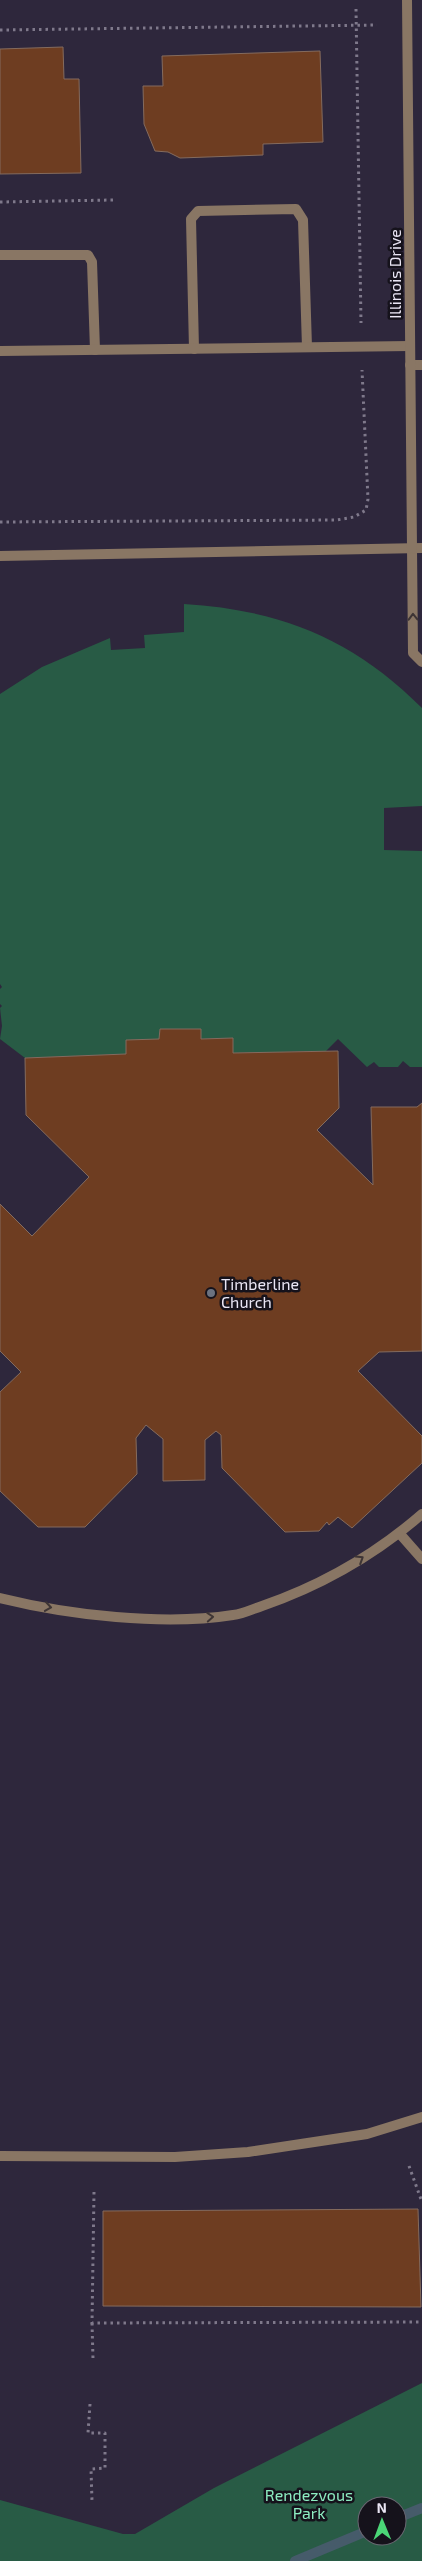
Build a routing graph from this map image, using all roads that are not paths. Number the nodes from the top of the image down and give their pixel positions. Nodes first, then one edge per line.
1 (407, 0) edge
2 (0, 256) edge
3 (410, 346) junction
4 (307, 347) junction
5 (194, 349) junction
6 (95, 350) junction
7 (0, 351) edge
8 (410, 365) junction
9 (422, 365) edge
10 (417, 548) edge
11 (0, 556) edge
12 (422, 662) edge
13 (422, 1514) edge
14 (400, 1534) junction
15 (422, 1559) edge
16 (0, 1598) edge
17 (422, 2117) edge
18 (0, 2156) edge

1 - 3 street, Illinois Drive
2 - 6 street
3 - 4 street
3 - 8 street, Illinois Drive
4 - 5 street
4 - 5 street
5 - 6 street
6 - 7 street
8 - 9 street
8 - 10 street, Illinois Drive
10 - 11 street
12 -> 10 street, Illinois Drive
13 - 14 street
14 - 15 street
16 -> 14 street
17 - 18 street

